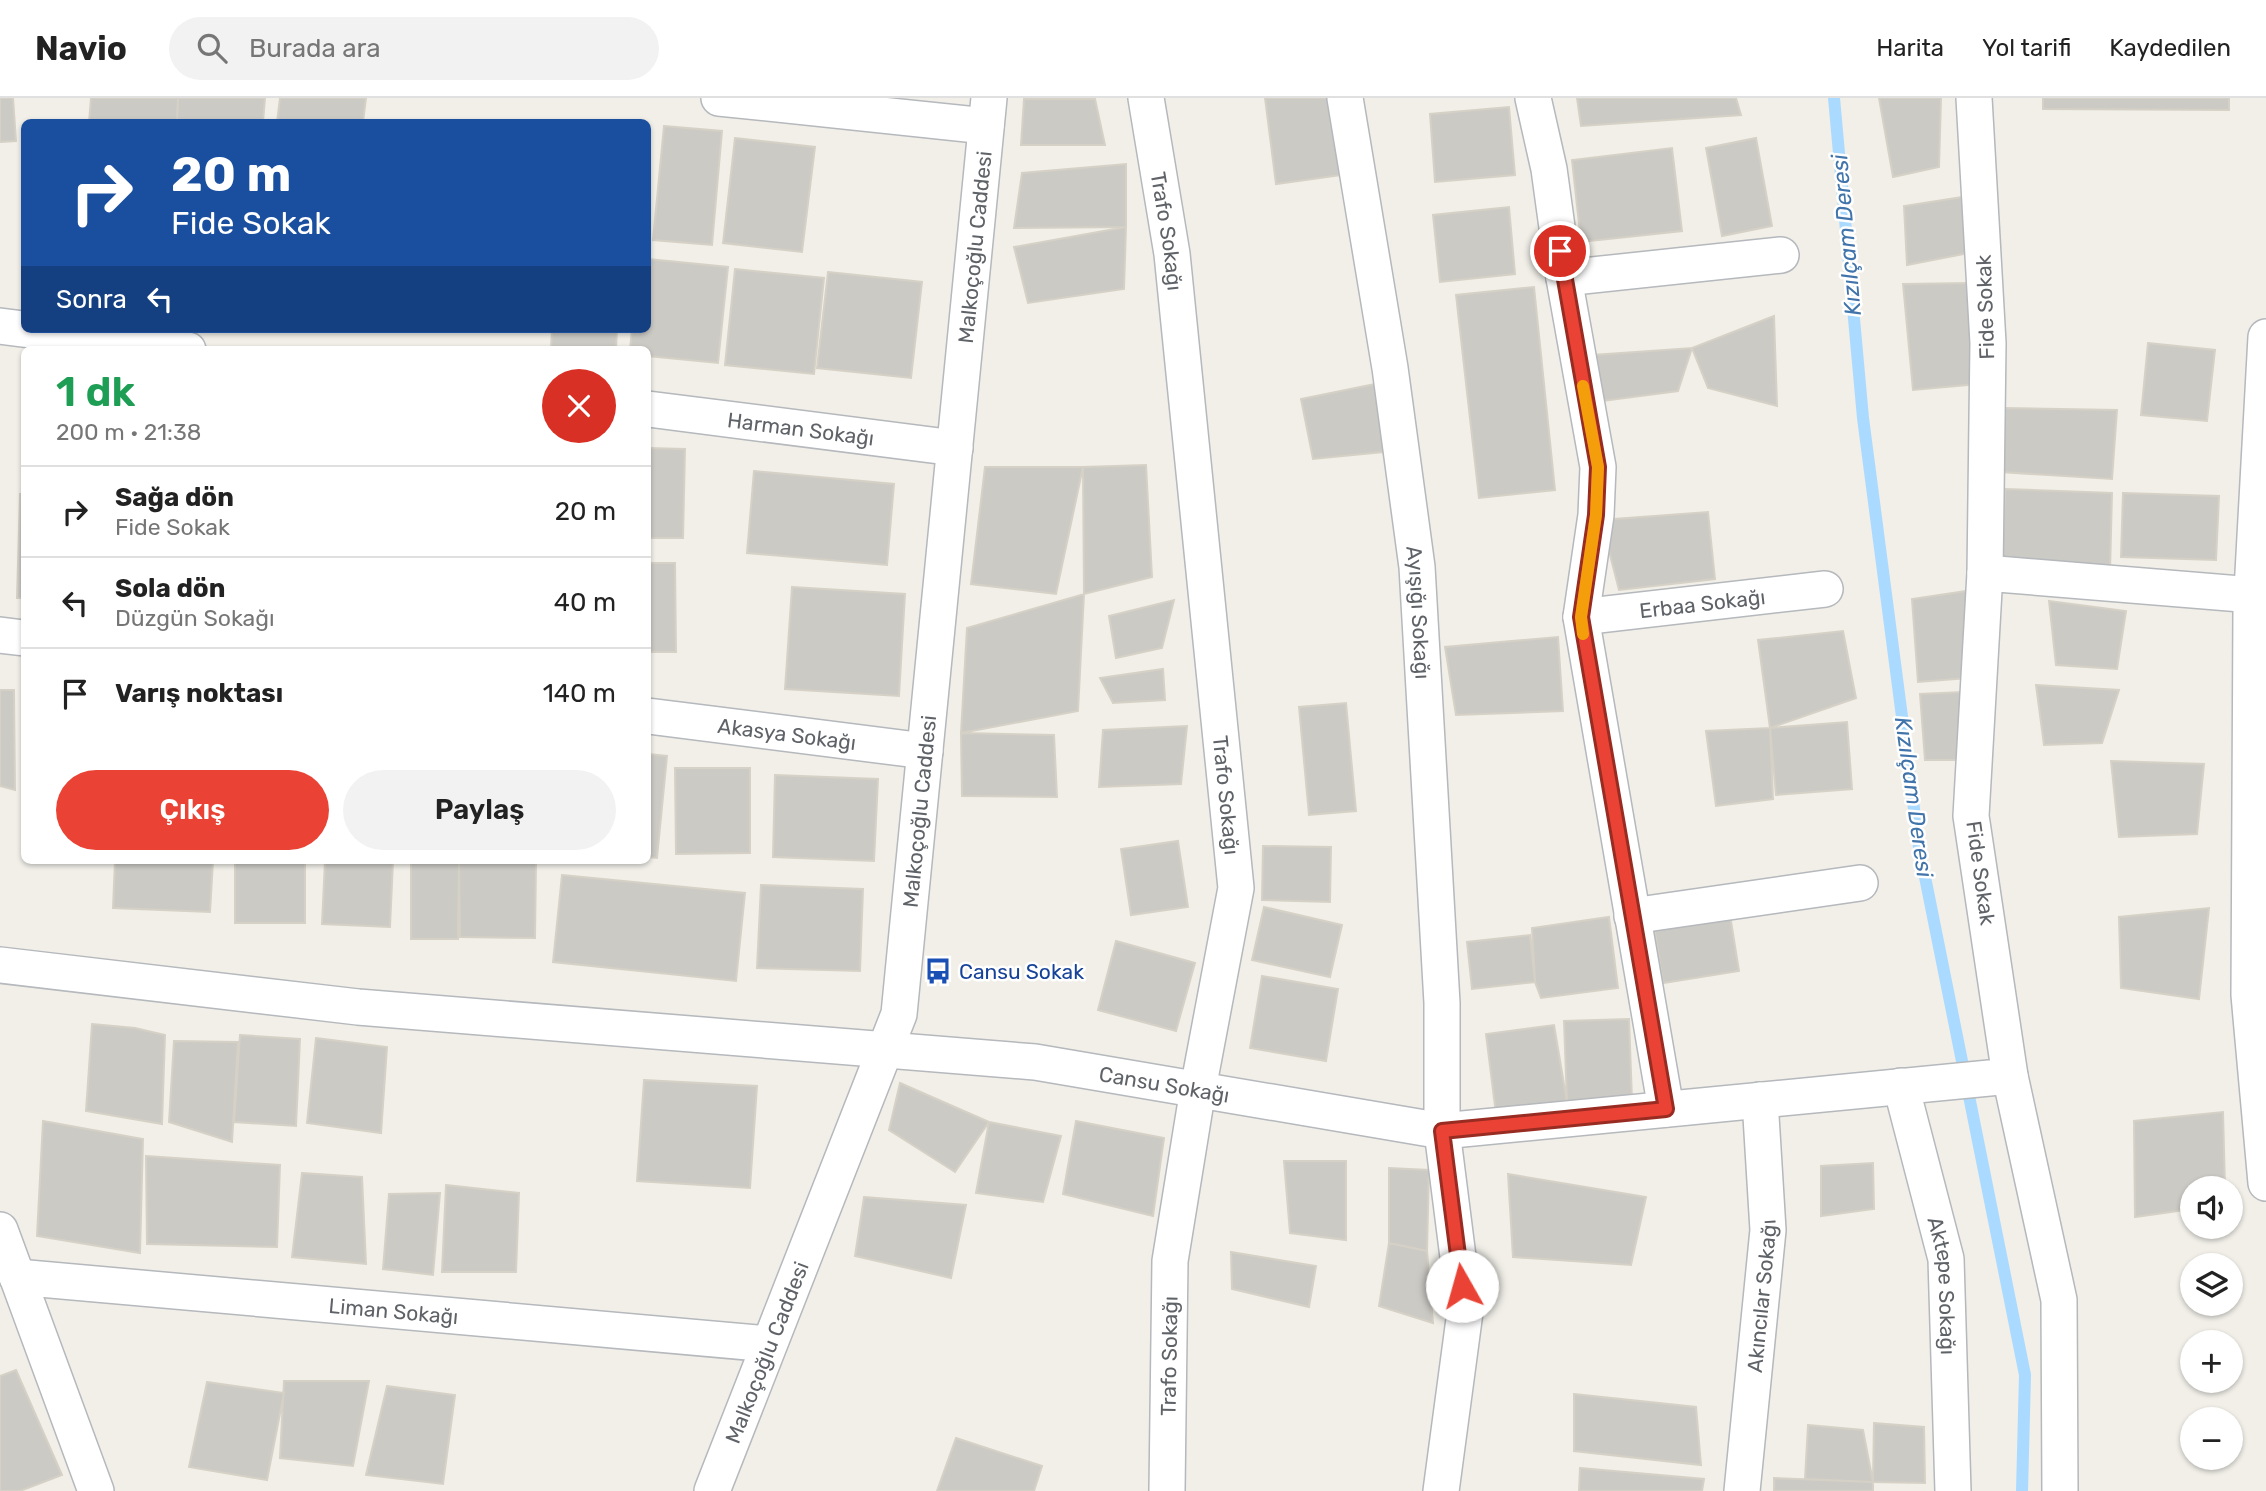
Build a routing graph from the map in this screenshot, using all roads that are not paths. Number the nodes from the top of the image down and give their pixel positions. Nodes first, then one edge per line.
1 (719, 98) edge
2 (1146, 98) edge
3 (1345, 98) edge
4 (1533, 98) edge
5 (1974, 98) edge
6 (988, 112) edge
7 (1781, 255) dead end
8 (1564, 278) junction
9 (0, 326) edge
10 (21, 329) edge
11 (55, 333) edge
12 (2266, 337) edge
13 (157, 346) edge
14 (651, 409) edge
15 (955, 448) junction
16 (1985, 573) junction
17 (1825, 589) dead end
18 (2259, 596) edge
19 (1581, 617) junction
20 (0, 635) edge
21 (21, 638) edge
22 (651, 716) edge
23 (925, 751) junction
24 (1860, 883) dead end
25 (1632, 916) junction
26 (0, 965) edge
27 (884, 1051) junction
28 (2003, 1077) junction
29 (1901, 1086) junction
30 (1198, 1089) junction
31 (1760, 1100) junction
32 (1666, 1109) junction
33 (1442, 1131) junction
34 (2266, 1183) edge
35 (0, 1230) edge
36 (17, 1277) junction
37 (769, 1344) junction
38 (96, 1491) edge
39 (712, 1491) edge
40 (1167, 1491) edge
41 (1441, 1491) edge
42 (1742, 1491) edge
43 (1953, 1491) edge
44 (2060, 1491) edge

1 - 6 street
2 - 30 street, Trafo Sokağı
3 - 33 street, Ayışığı Sokağı
4 - 8 street
5 - 16 street, Fide Sokak
6 - 15 street, Malkoçoğlu Caddesi
7 - 8 street
8 - 19 street
9 - 10 street
11 - 13 street
12 - 18 street
14 - 15 street, Harman Sokağı
15 - 23 street, Malkoçoğlu Caddesi
16 - 18 street
16 - 28 street, Fide Sokak
17 - 19 street, Erbaa Sokağı
18 - 34 street
19 - 25 street
20 - 21 street
22 - 23 street, Akasya Sokağı
23 - 27 street, Malkoçoğlu Caddesi
24 - 25 street
25 - 32 street
26 - 27 street, Cansu Sokağı
27 - 30 street, Cansu Sokağı
27 - 37 street, Malkoçoğlu Caddesi
28 - 29 street
28 - 44 street, Fide Sokak
29 - 31 street
29 - 43 street, Aktepe Sokağı
30 - 33 street, Cansu Sokağı
30 - 40 street, Trafo Sokağı
31 - 32 street
31 - 42 street, Akıncılar Sokağı
32 - 33 street
33 - 41 street, Ayışığı Sokağı
35 - 36 street
36 - 37 street, Liman Sokağı
36 - 38 street
37 - 39 street, Malkoçoğlu Caddesi

